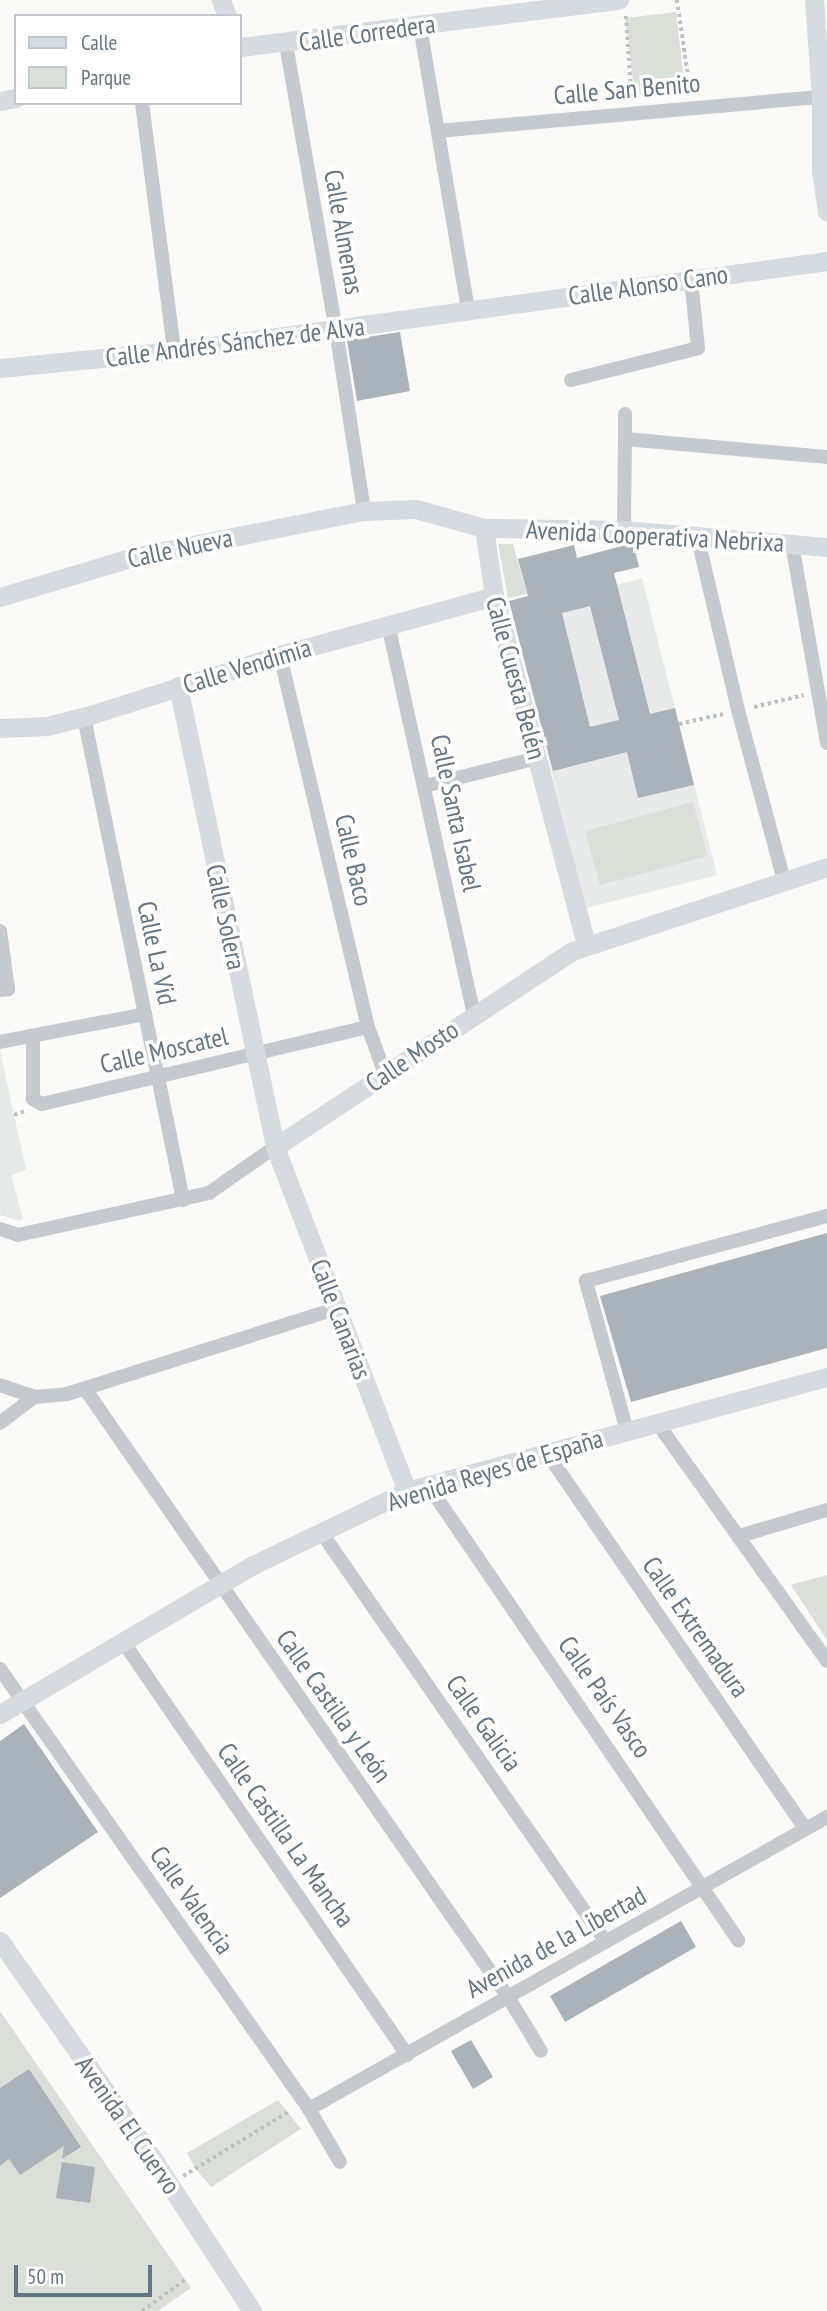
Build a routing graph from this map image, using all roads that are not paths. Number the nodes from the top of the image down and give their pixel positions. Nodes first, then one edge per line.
1 (814, 0) edge
2 (622, 6) edge
3 (420, 26) junction
4 (286, 44) junction
5 (242, 46) edge
6 (821, 97) junction
7 (142, 105) edge
8 (438, 131) junction
9 (827, 212) edge
10 (827, 261) edge
11 (691, 278) junction
12 (468, 311) junction
13 (336, 330) junction
14 (174, 351) junction
15 (0, 368) edge
16 (570, 380) dead end
17 (625, 414) dead end
18 (625, 439) junction
19 (827, 457) edge
20 (364, 511) junction
21 (484, 528) junction
22 (624, 530) junction
23 (697, 535) junction
24 (792, 544) junction
25 (827, 547) edge
26 (494, 596) junction
27 (0, 597) edge
28 (388, 624) junction
29 (280, 655) junction
30 (178, 686) junction
31 (84, 717) junction
32 (0, 729) edge
33 (827, 743) edge
34 (537, 758) junction
35 (425, 786) junction
36 (827, 867) edge
37 (784, 880) junction
38 (0, 931) edge
39 (586, 945) junction
40 (0, 990) edge
41 (145, 1014) junction
42 (474, 1014) junction
43 (368, 1027) junction
44 (33, 1036) junction
45 (0, 1042) edge
46 (255, 1054) junction
47 (385, 1074) junction
48 (158, 1076) junction
49 (275, 1147) junction
50 (183, 1200) junction
51 (827, 1216) edge
52 (0, 1229) edge
53 (338, 1308) junction
54 (827, 1377) edge
55 (0, 1385) edge
56 (85, 1389) junction
57 (34, 1397) junction
58 (0, 1423) edge
59 (659, 1424) junction
60 (627, 1431) junction
61 (547, 1453) junction
62 (428, 1485) junction
63 (407, 1491) junction
64 (827, 1510) edge
65 (321, 1532) junction
66 (739, 1536) junction
67 (220, 1586) junction
68 (124, 1643) junction
69 (827, 1661) edge
70 (0, 1668) edge
71 (23, 1701) junction
72 (0, 1714) edge
73 (827, 1818) edge
74 (806, 1829) junction
75 (705, 1887) junction
76 (738, 1940) dead end
77 (0, 1941) edge
78 (606, 1942) junction
79 (508, 1997) junction
80 (541, 2052) dead end
81 (407, 2054) junction
82 (306, 2106) junction
83 (340, 2162) dead end
84 (252, 2311) edge

1 - 6 street
2 - 3 street, Calle Corredera
3 - 4 street, Calle Corredera
3 - 8 street
4 - 5 street, Calle Corredera
4 - 13 street, Calle Almenas
6 - 8 street, Calle San Benito
6 - 9 street
7 - 14 street
8 - 12 street
10 - 11 street, Calle Alonso Cano
11 - 12 street, Calle Alonso Cano
11 - 16 street
12 - 13 street, Calle Andrés Sánchez de Alva
13 - 14 street, Calle Andrés Sánchez de Alva
13 - 20 street, Calle Almenas
14 - 15 street, Calle Andrés Sánchez de Alva
17 - 18 street
18 - 19 street
18 - 22 street
20 - 21 street
20 - 27 street, Calle Nueva
21 - 22 street, Avenida Cooperativa Nebrixa
21 - 26 street, Calle Cuesta Belén
22 - 23 street, Avenida Cooperativa Nebrixa
23 - 24 street, Avenida Cooperativa Nebrixa
23 - 37 street
24 - 25 street, Avenida Cooperativa Nebrixa
24 - 33 street
26 - 28 street, Calle Vendimia
26 - 34 street, Calle Cuesta Belén
28 - 29 street, Calle Vendimia
28 - 35 street, Calle Santa Isabel
29 - 30 street, Calle Vendimia
29 - 43 street, Calle Baco
30 - 31 street, Calle Vendimia
30 - 46 street, Calle Solera
31 - 32 street, Calle Vendimia
31 - 41 street, Calle La Vid
34 - 35 street
34 - 39 street, Calle Cuesta Belén
35 - 42 street, Calle Santa Isabel
36 - 37 street, Calle Mosto
37 - 39 street, Calle Mosto
38 - 40 street
39 - 42 street, Calle Mosto
41 - 44 street
41 - 48 street, Calle La Vid
42 - 47 street, Calle Mosto
43 - 46 street, Calle Moscatel
43 - 47 street, Calle Baco
44 - 45 street
44 - 48 street, Calle Moscatel
46 - 48 street, Calle Moscatel
46 - 49 street, Calle Solera
47 - 49 street, Calle Mosto
48 - 50 street, Calle La Vid
49 - 50 street, Calle Mosto
49 - 53 street, Calle Canarias
50 - 52 street, Calle Mosto
51 - 60 street
53 - 56 street
53 - 63 street, Calle Canarias
54 - 59 street, Avenida Reyes de España
55 - 57 street
56 - 57 street
56 - 67 street, Calle Castilla y León
57 - 58 street
59 - 60 street, Avenida Reyes de España
59 - 66 street
60 - 61 street, Avenida Reyes de España
61 - 62 street, Avenida Reyes de España
61 - 74 street, Calle Extremadura
62 - 63 street, Avenida Reyes de España
62 - 75 street, Calle País Vasco
63 - 65 street, Avenida Reyes de España
64 - 66 street
65 - 67 street, Avenida Reyes de España
65 - 78 street, Calle Galicia
66 - 69 street
67 - 68 street, Avenida Reyes de España
67 - 79 street, Calle Castilla y León
68 - 71 street, Avenida Reyes de España
68 - 81 street, Calle Castilla La Mancha
70 - 71 street, Calle Valencia
71 - 72 street, Avenida Reyes de España
71 - 82 street, Calle Valencia
73 - 74 street, Avenida de la Libertad
74 - 75 street, Avenida de la Libertad
75 - 76 street, Calle País Vasco
75 - 78 street, Avenida de la Libertad
77 - 84 street, Avenida El Cuervo
78 - 79 street, Avenida de la Libertad
79 - 80 street, Calle Castilla y León
79 - 81 street, Avenida de la Libertad
81 - 82 street, Avenida de la Libertad
82 - 83 street, Calle Valencia

